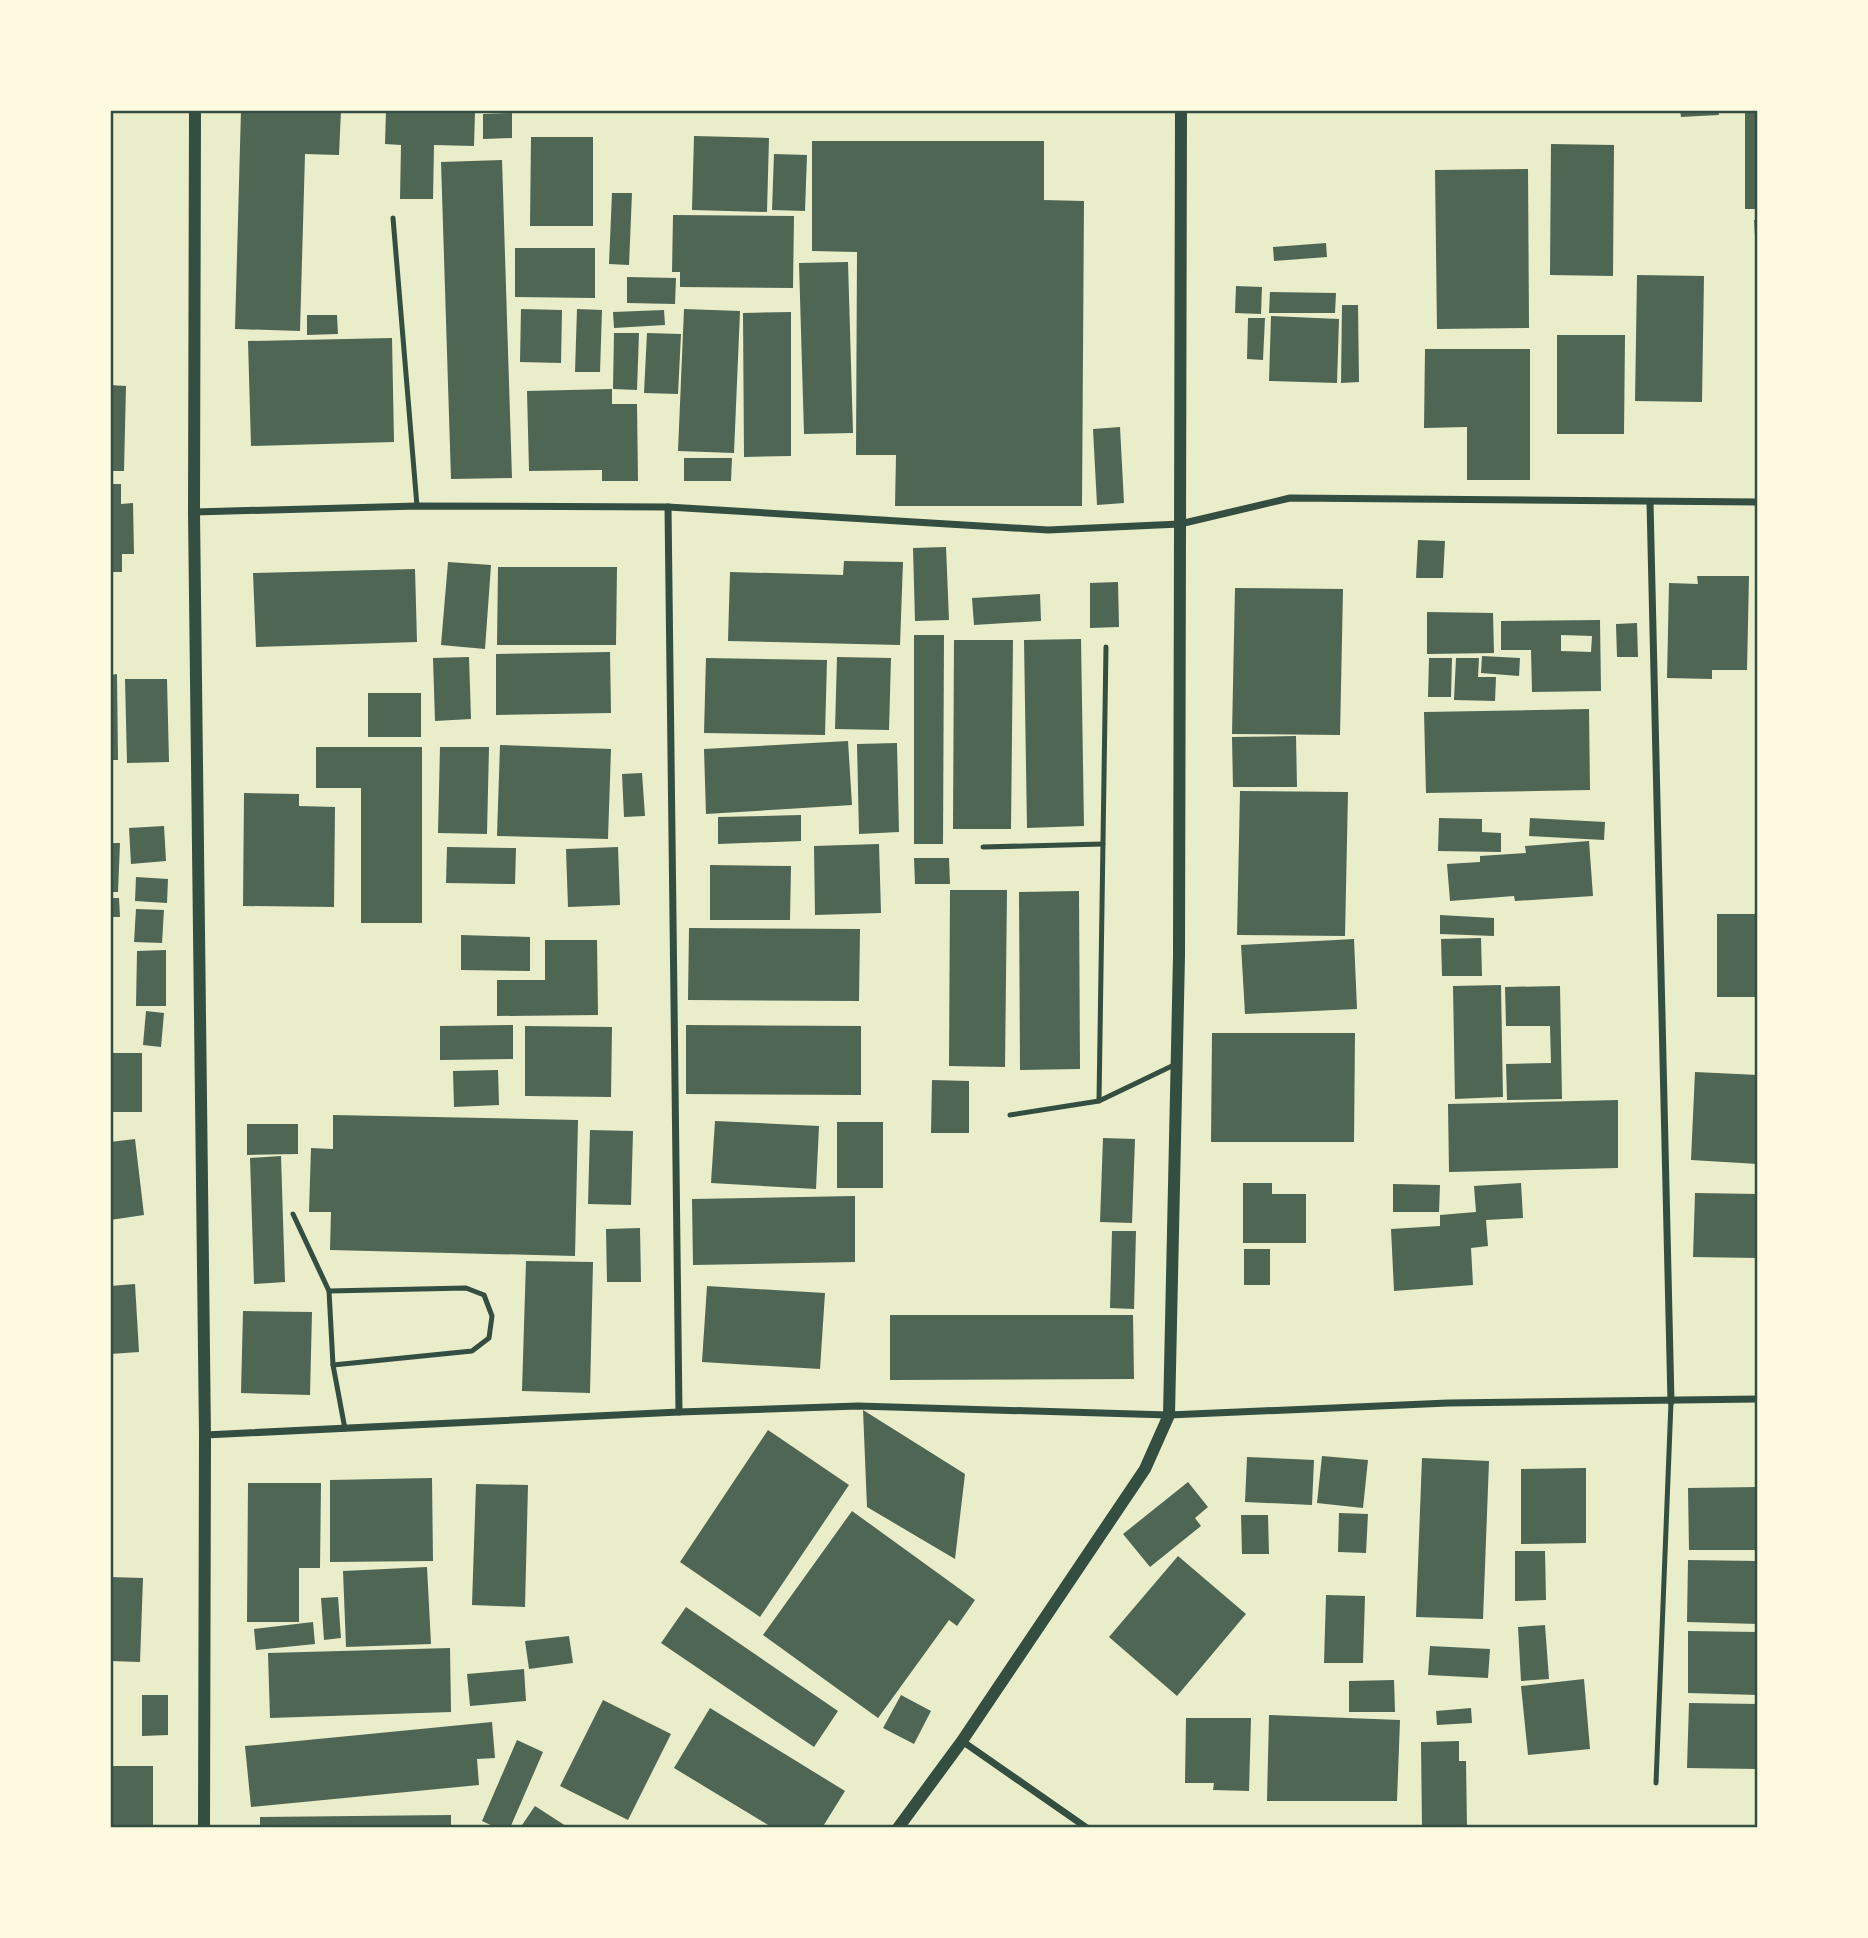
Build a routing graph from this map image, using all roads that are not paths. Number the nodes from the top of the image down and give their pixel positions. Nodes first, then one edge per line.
1 (195, 110) edge
2 (1181, 110) edge
3 (393, 218) dead end
4 (1650, 502) junction
5 (1758, 502) edge
6 (417, 506) junction
7 (668, 507) junction
8 (194, 512) junction
9 (1180, 524) junction
10 (1107, 648) dead end
11 (1103, 844) junction
12 (983, 847) dead end
13 (1177, 1063) junction
14 (1099, 1101) junction
15 (1010, 1115) dead end
16 (293, 1214) dead end
17 (329, 1291) junction
18 (332, 1365) junction
19 (1758, 1399) edge
20 (1671, 1402) junction
21 (679, 1412) junction
22 (1169, 1415) junction
23 (345, 1429) junction
24 (205, 1435) junction
25 (962, 1741) junction
26 (1656, 1783) dead end
27 (204, 1828) edge
28 (898, 1828) edge
29 (1087, 1828) edge

1 - 8 street
2 - 9 street
3 - 6 lane
4 - 5 street
4 - 9 street
4 - 20 street
6 - 7 street
6 - 8 street
7 - 9 street
7 - 21 street
8 - 24 street
9 - 13 street
10 - 11 lane
11 - 12 lane
11 - 14 lane
13 - 14 lane
13 - 22 street
14 - 15 lane
16 - 17 lane
17 - 18 lane
17 - 18 lane
18 - 23 lane
19 - 20 street
20 - 22 street
20 - 26 lane
21 - 22 street
21 - 23 street
22 - 25 street
23 - 24 street
24 - 27 street
25 - 28 street
25 - 29 street

